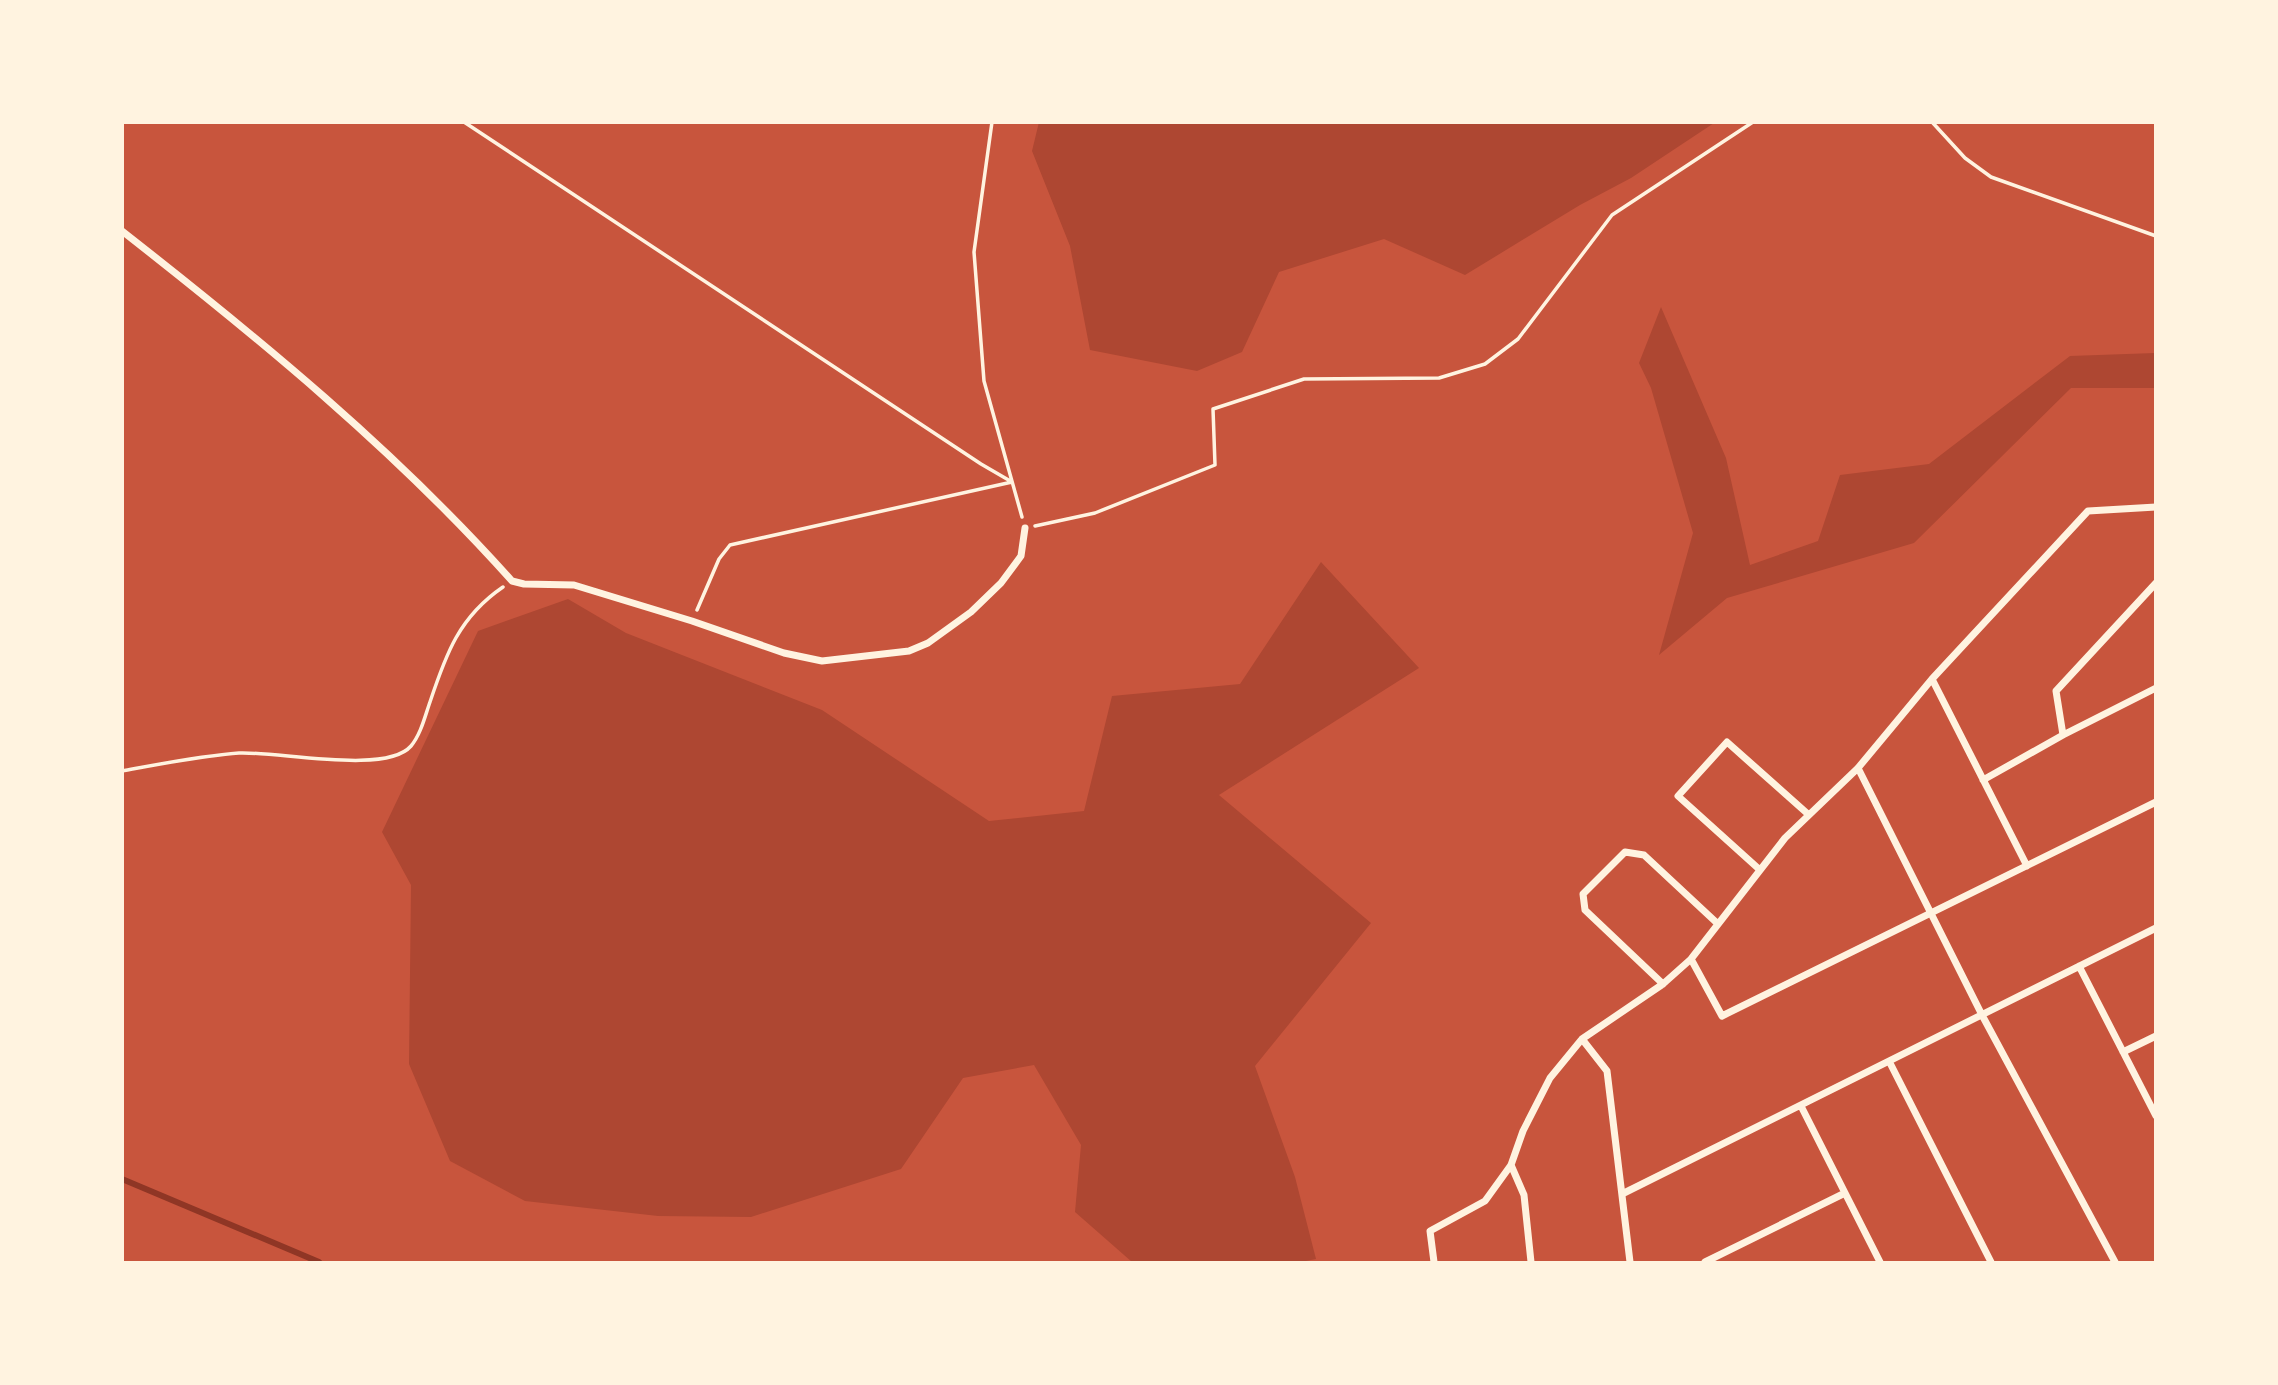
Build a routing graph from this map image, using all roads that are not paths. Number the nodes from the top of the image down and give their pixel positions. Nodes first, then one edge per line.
1 (122, 231) edge
2 (2155, 507) edge
3 (1025, 528) road end
4 (2155, 583) edge
5 (1932, 679) junction
6 (2155, 688) edge
7 (2063, 735) junction
8 (1858, 768) junction
9 (1983, 780) junction
10 (2155, 802) edge
11 (1809, 815) junction
12 (2027, 866) junction
13 (1760, 870) junction
14 (1931, 913) junction
15 (1718, 924) junction
16 (2155, 928) edge
17 (1691, 959) junction
18 (2079, 966) junction
19 (1663, 984) junction
20 (1982, 1015) junction
21 (2155, 1036) edge
22 (1583, 1039) junction
23 (2123, 1052) junction
24 (1889, 1061) junction
25 (1801, 1105) junction
26 (2155, 1116) edge
27 (1511, 1164) junction
28 (1845, 1193) junction
29 (1622, 1194) junction
30 (1434, 1262) edge
31 (1531, 1262) edge
32 (1630, 1262) edge
33 (1706, 1262) edge
34 (1880, 1262) edge
35 (1991, 1262) edge
36 (2115, 1262) edge

1 - 3 street
2 - 5 street
4 - 7 street
5 - 8 street
5 - 9 street
6 - 7 street
7 - 9 street
8 - 11 street
8 - 14 street
9 - 12 street
10 - 12 street
11 - 13 street
11 - 13 street
12 - 14 street
13 - 15 street
14 - 17 street
14 - 20 street
15 - 17 street
15 - 19 street
16 - 18 street
17 - 19 street
18 - 20 street
18 - 23 street
19 - 22 street
20 - 24 street
20 - 36 street
21 - 23 street
22 - 27 street
22 - 29 street
23 - 26 street
24 - 25 street
24 - 35 street
25 - 28 street
25 - 29 street
27 - 30 street
27 - 31 street
28 - 33 street
28 - 34 street
29 - 32 street

